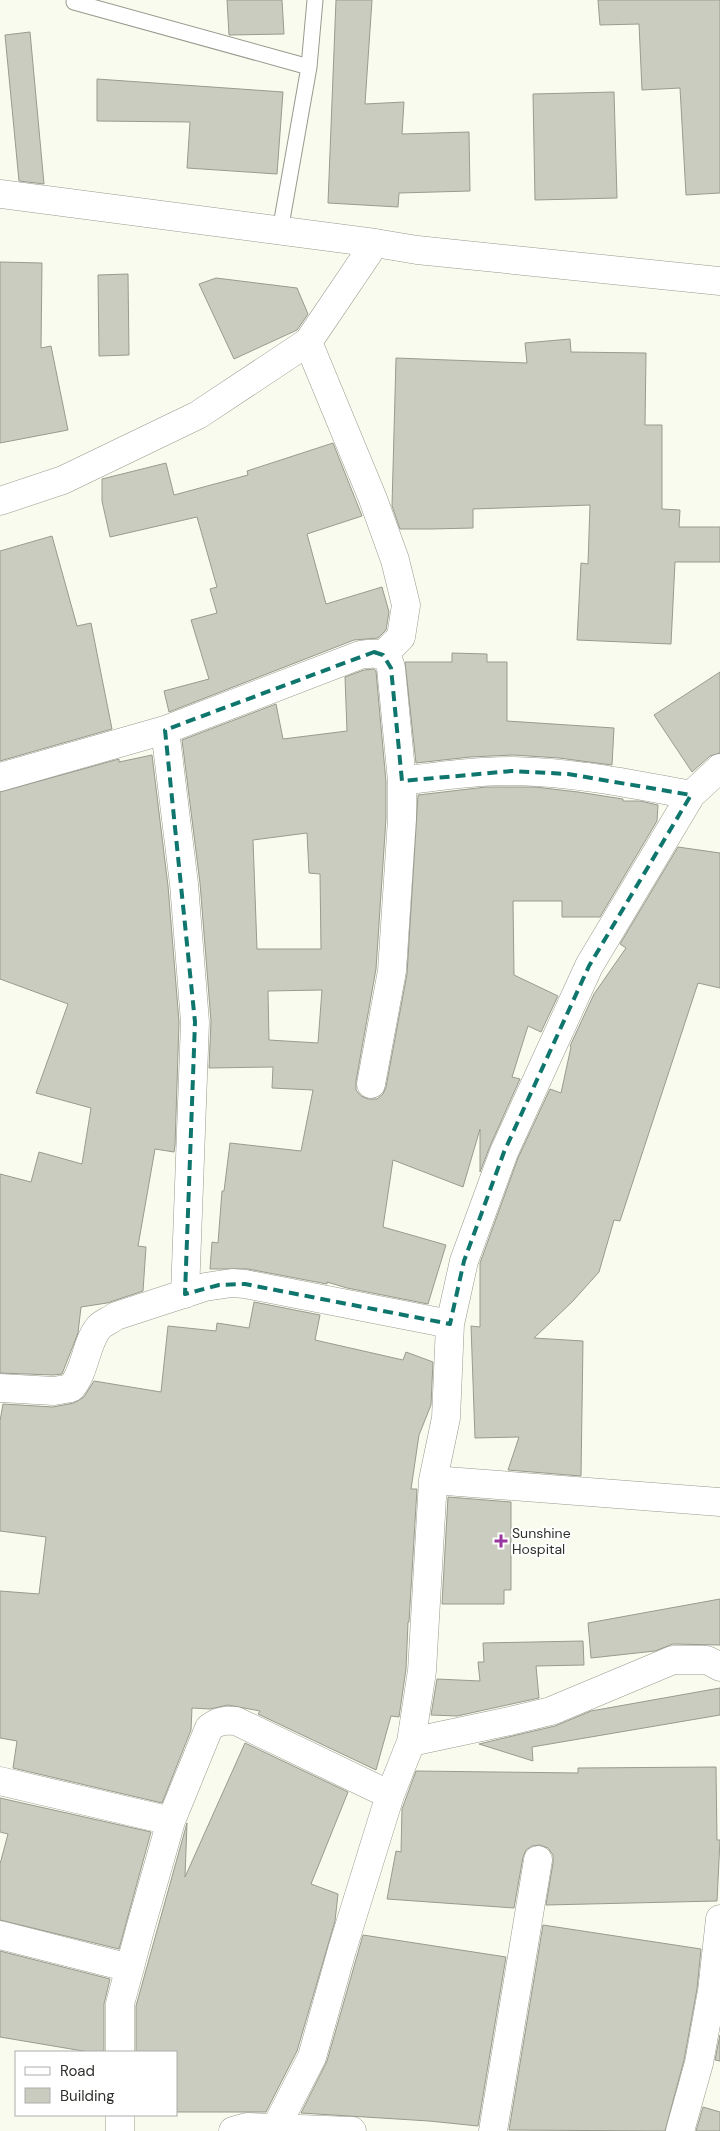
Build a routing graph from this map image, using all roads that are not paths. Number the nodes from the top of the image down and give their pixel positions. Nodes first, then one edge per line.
1 (316, 0) edge
2 (74, 2) dead end
3 (310, 67) junction
4 (0, 194) edge
5 (280, 231) junction
6 (375, 243) junction
7 (720, 281) edge
8 (308, 342) junction
9 (0, 500) edge
10 (383, 655) junction
11 (165, 730) junction
12 (720, 768) edge
13 (0, 777) edge
14 (402, 781) junction
15 (691, 795) junction
16 (371, 1084) dead end
17 (185, 1294) junction
18 (450, 1324) junction
19 (0, 1388) edge
20 (433, 1480) junction
21 (720, 1502) edge
22 (720, 1667) edge
23 (411, 1742) junction
24 (0, 1781) edge
25 (390, 1795) junction
26 (171, 1821) junction
27 (538, 1860) dead end
28 (720, 1919) edge
29 (0, 1936) edge
30 (130, 1968) junction
31 (716, 1992) edge
32 (120, 2051) edge
33 (710, 2066) edge
34 (120, 2116) edge
35 (274, 2129) edge
36 (120, 2131) edge
37 (233, 2131) edge
38 (352, 2131) edge
39 (493, 2131) edge
40 (680, 2131) edge

1 - 3 lane
2 - 3 lane
3 - 5 lane
4 - 5 street
5 - 6 street
6 - 7 street
6 - 8 street
8 - 9 street
8 - 10 street
10 - 11 street
10 - 14 street
11 - 13 street
11 - 17 street
12 - 15 street
14 - 15 street
14 - 16 street
15 - 18 street
17 - 18 street
17 - 19 street
18 - 20 street
20 - 21 street
20 - 23 street
22 - 23 street
23 - 25 street
24 - 26 street
25 - 26 street
25 - 35 street
26 - 30 street
27 - 39 street
28 - 31 street
29 - 30 street
30 - 32 street
31 - 33 street
33 - 40 street
34 - 36 street
35 - 37 street
35 - 38 street

